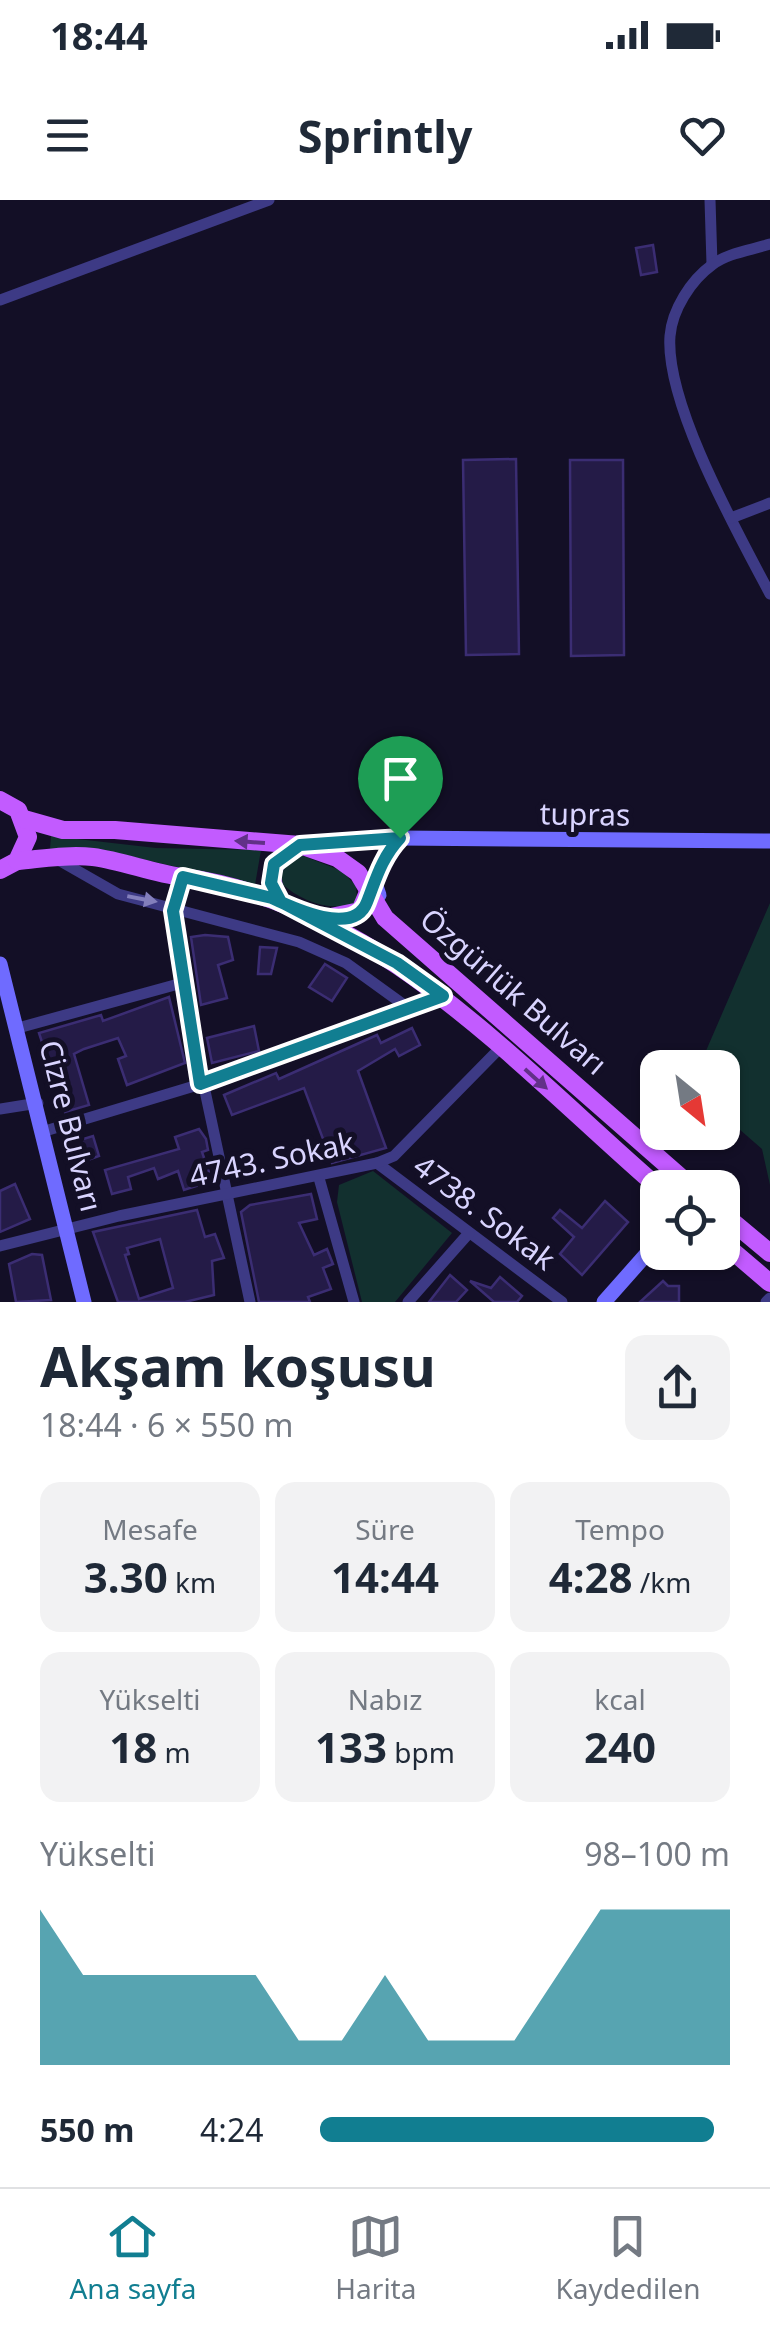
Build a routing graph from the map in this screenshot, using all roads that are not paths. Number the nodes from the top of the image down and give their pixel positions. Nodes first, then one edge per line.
1 (268, 200) edge
2 (710, 200) edge
3 (770, 244) edge
4 (712, 264) junction
5 (0, 300) edge
6 (770, 503) edge
7 (731, 518) junction
8 (770, 594) edge
9 (3, 798) edge
10 (24, 819) junction
11 (400, 838) junction
12 (770, 841) edge
13 (300, 845) junction
14 (55, 858) junction
15 (6, 869) edge
16 (183, 877) junction
17 (371, 884) junction
18 (281, 902) junction
19 (174, 906) junction
20 (321, 920) junction
21 (1, 974) edge
22 (182, 983) junction
23 (443, 996) junction
24 (411, 1010) junction
25 (18, 1028) junction
26 (502, 1047) junction
27 (200, 1084) junction
28 (38, 1103) junction
29 (0, 1109) edge
30 (45, 1131) junction
31 (377, 1163) junction
32 (640, 1170) edge
33 (673, 1170) edge
34 (319, 1178) junction
35 (227, 1195) junction
36 (740, 1228) edge
37 (68, 1230) junction
38 (469, 1233) junction
39 (0, 1246) edge
40 (770, 1254) edge
41 (740, 1257) edge
42 (640, 1261) edge
43 (770, 1283) edge
44 (84, 1302) edge
45 (250, 1302) edge
46 (354, 1302) edge
47 (408, 1302) edge
48 (562, 1302) edge
49 (604, 1302) edge

1 - 5 street
2 - 4 street
3 - 4 street
4 - 7 street
6 - 7 street
7 - 8 street
9 - 10 main road
13 -> 10 main road
10 - 15 main road
11 - 12 street, tupras
11 - 13 street, tupras
11 - 17 street
13 - 17 main road
13 - 18 main road
14 - 15 main road, Özgürlük Bulvarı
14 - 16 main road, Özgürlük Bulvarı
14 -> 19 street
16 - 18 main road, Özgürlük Bulvarı
16 - 19 street
17 - 20 main road
17 - 33 main road, Özgürlük Bulvarı
18 - 20 main road, Özgürlük Bulvarı
19 - 22 street
19 - 24 street
20 - 23 main road, Özgürlük Bulvarı
21 - 25 street, Cizre Bulvarı
22 - 25 street
22 - 27 street
23 - 24 street
23 - 26 main road, Özgürlük Bulvarı
24 - 27 street
25 - 28 street, Cizre Bulvarı
26 - 31 street, 4743. Sokak
26 -> 32 main road, Özgürlük Bulvarı
27 - 30 street
27 - 35 street
28 - 29 street
28 - 30 street, Cizre Bulvarı
30 - 37 street, Cizre Bulvarı
31 - 34 street, 4743. Sokak
31 - 38 street, 4738. Sokak
34 - 35 street, 4743. Sokak
34 - 46 street
35 - 37 street, 4743. Sokak
35 - 45 street
36 - 40 main road
37 - 39 street, 4743. Sokak
37 - 44 street, Cizre Bulvarı
38 - 47 street
38 - 48 street, 4738. Sokak
41 - 43 main road
42 - 49 street

